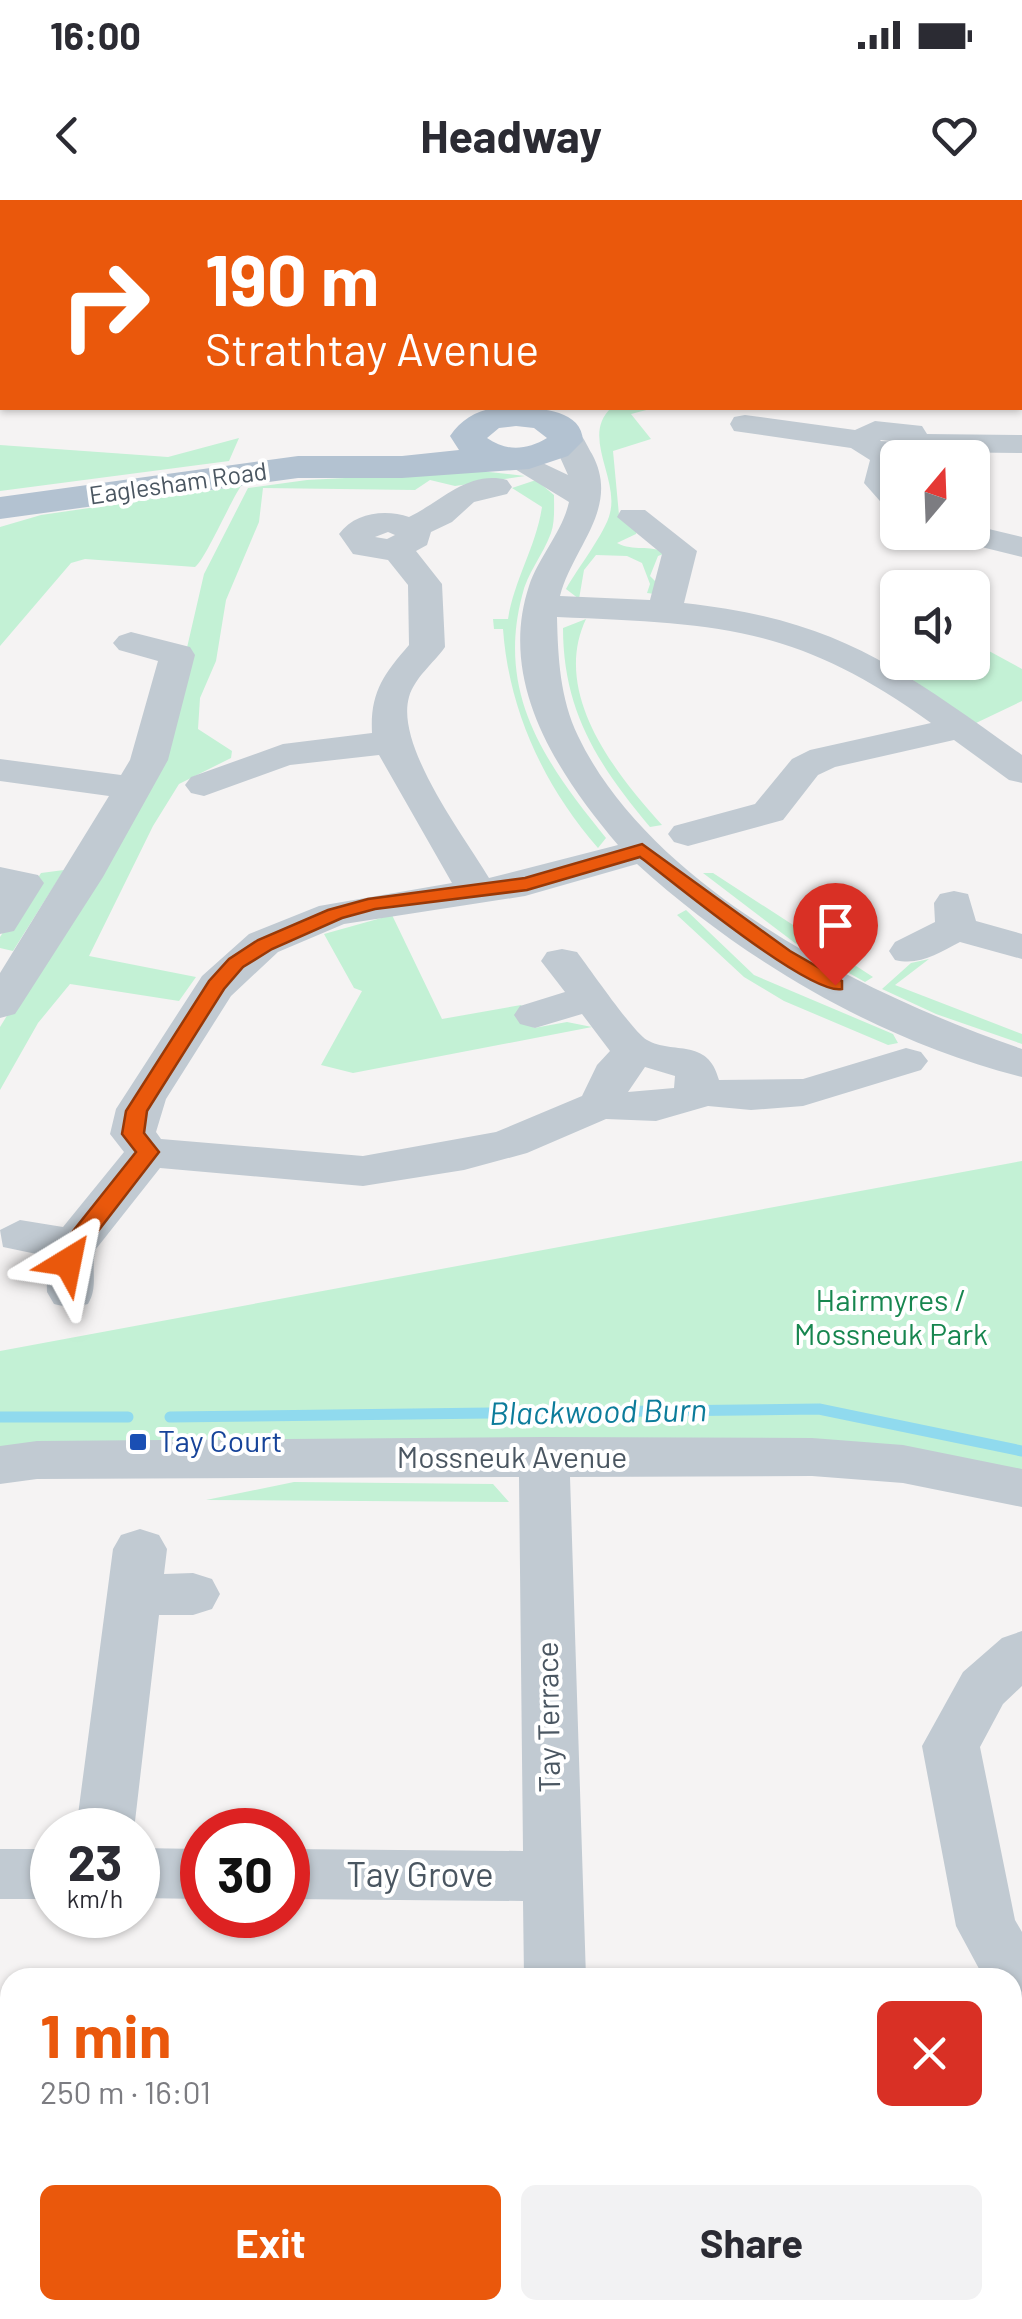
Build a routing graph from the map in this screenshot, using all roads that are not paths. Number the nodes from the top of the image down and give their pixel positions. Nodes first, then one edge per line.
1 (496, 418) edge
2 (570, 423) edge
3 (745, 424) dead end
4 (1022, 444) edge
5 (874, 447) junction
6 (357, 465) junction
7 (502, 467) junction
8 (880, 483) edge
9 (428, 485) dead end
10 (463, 495) junction
11 (585, 498) junction
12 (0, 508) edge
13 (638, 532) dead end
14 (990, 539) edge
15 (1022, 547) edge
16 (540, 606) junction
17 (664, 612) junction
18 (131, 643) dead end
19 (958, 728) junction
20 (390, 742) junction
21 (0, 770) edge
22 (1022, 772) edge
23 (204, 786) dead end
24 (131, 788) junction
25 (688, 834) dead end
26 (642, 850) junction
27 (0, 879) edge
28 (477, 892) junction
29 (0, 922) edge
30 (1022, 947) edge
31 (910, 951) dead end
32 (12, 960) edge
33 (562, 961) dead end
34 (592, 998) junction
35 (0, 1005) edge
36 (535, 1015) dead end
37 (635, 1054) junction
38 (906, 1062) dead end
39 (1022, 1064) edge
40 (697, 1090) junction
41 (600, 1105) junction
42 (148, 1152) junction
43 (20, 1236) dead end
44 (74, 1246) junction
45 (71, 1292) dead end
46 (544, 1456) junction
47 (0, 1464) edge
48 (1022, 1488) edge
49 (194, 1594) dead end
50 (1022, 1653) edge
51 (108, 1808) edge
52 (0, 1874) edge
53 (30, 1874) edge
54 (310, 1874) edge
55 (552, 1876) junction
56 (555, 1968) edge
57 (1010, 1968) edge

1 - 2 main road
1 - 6 main road, Eaglesham Road
1 - 7 main road
2 - 7 main road, Eaglesham Road
2 - 11 street
3 - 5 street
4 - 5 street
5 - 8 street
6 - 7 main road, Eaglesham Road
6 - 12 main road, Eaglesham Road
7 - 10 street
7 - 11 street
9 - 10 street
10 - 20 street
11 - 16 street
13 - 17 street
14 - 15 street
16 - 17 street
16 - 26 street
17 - 19 street
18 - 24 street
19 - 22 street
19 - 25 street
20 - 23 street
20 - 28 street
21 - 24 street
24 - 32 street
26 - 28 street
26 - 39 street
27 - 29 street
28 - 42 street
30 - 31 street
32 - 35 street
33 - 34 street
34 - 36 street
34 - 37 street
37 - 40 street
37 - 41 street
38 - 40 street
40 - 41 street
41 - 42 street
42 - 44 street
43 - 44 street
44 - 45 street
46 - 47 street, Mossneuk Avenue
46 - 48 street, Mossneuk Avenue
46 - 55 street, Tay Terrace
49 - 51 street
50 - 57 street
52 - 53 street
54 - 55 street, Tay Grove
55 - 56 street, Tay Terrace

